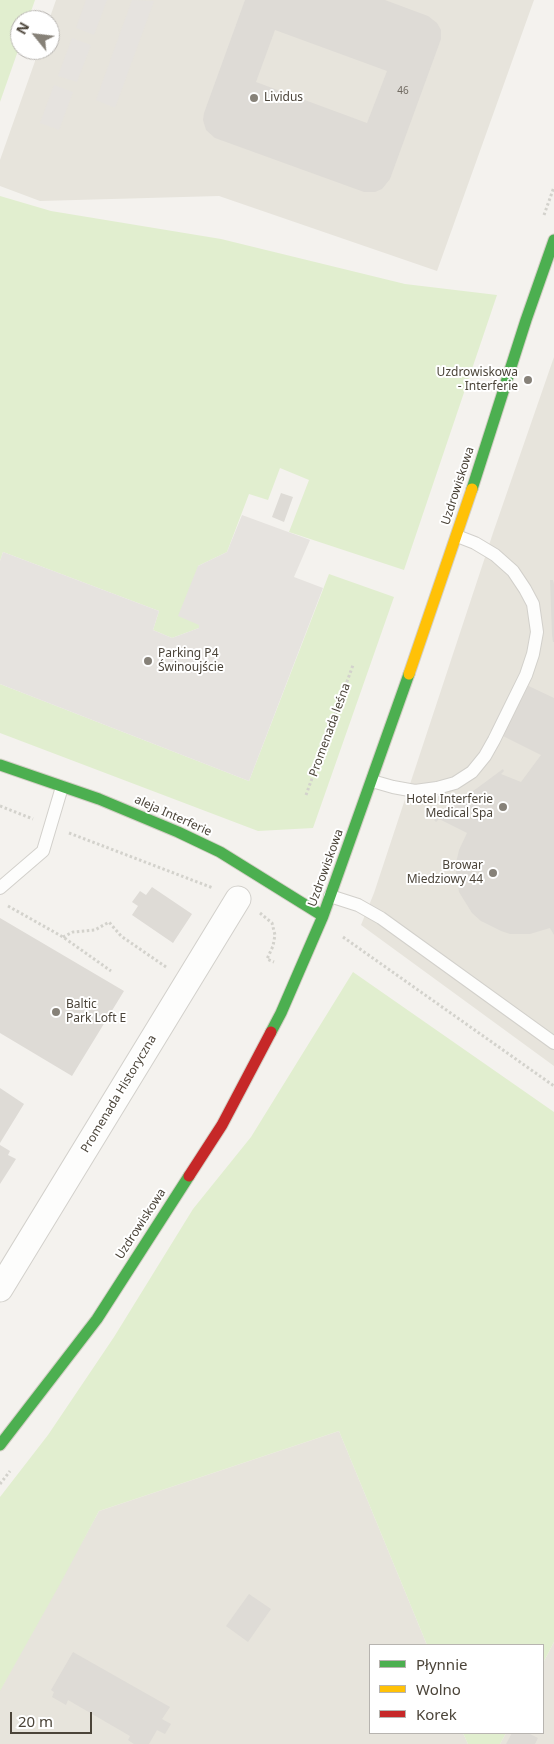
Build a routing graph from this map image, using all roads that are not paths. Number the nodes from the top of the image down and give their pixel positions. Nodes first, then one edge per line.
1 (554, 240) edge
2 (457, 536) junction
3 (0, 766) edge
4 (372, 781) junction
5 (62, 787) junction
6 (0, 888) edge
7 (330, 896) junction
8 (238, 899) road end
9 (323, 916) junction
10 (554, 1043) edge
11 (0, 1288) edge
12 (0, 1445) edge

1 - 2 street, Uzdrowiskowa
2 - 4 street, Uzdrowiskowa
2 - 4 lane
3 - 5 street, aleja Interferie
4 - 7 street, Uzdrowiskowa
5 - 6 lane
5 - 9 street, aleja Interferie
7 - 9 street, Uzdrowiskowa
7 - 10 lane
8 - 11 street, Promenada Historyczna
9 - 12 street, Uzdrowiskowa

